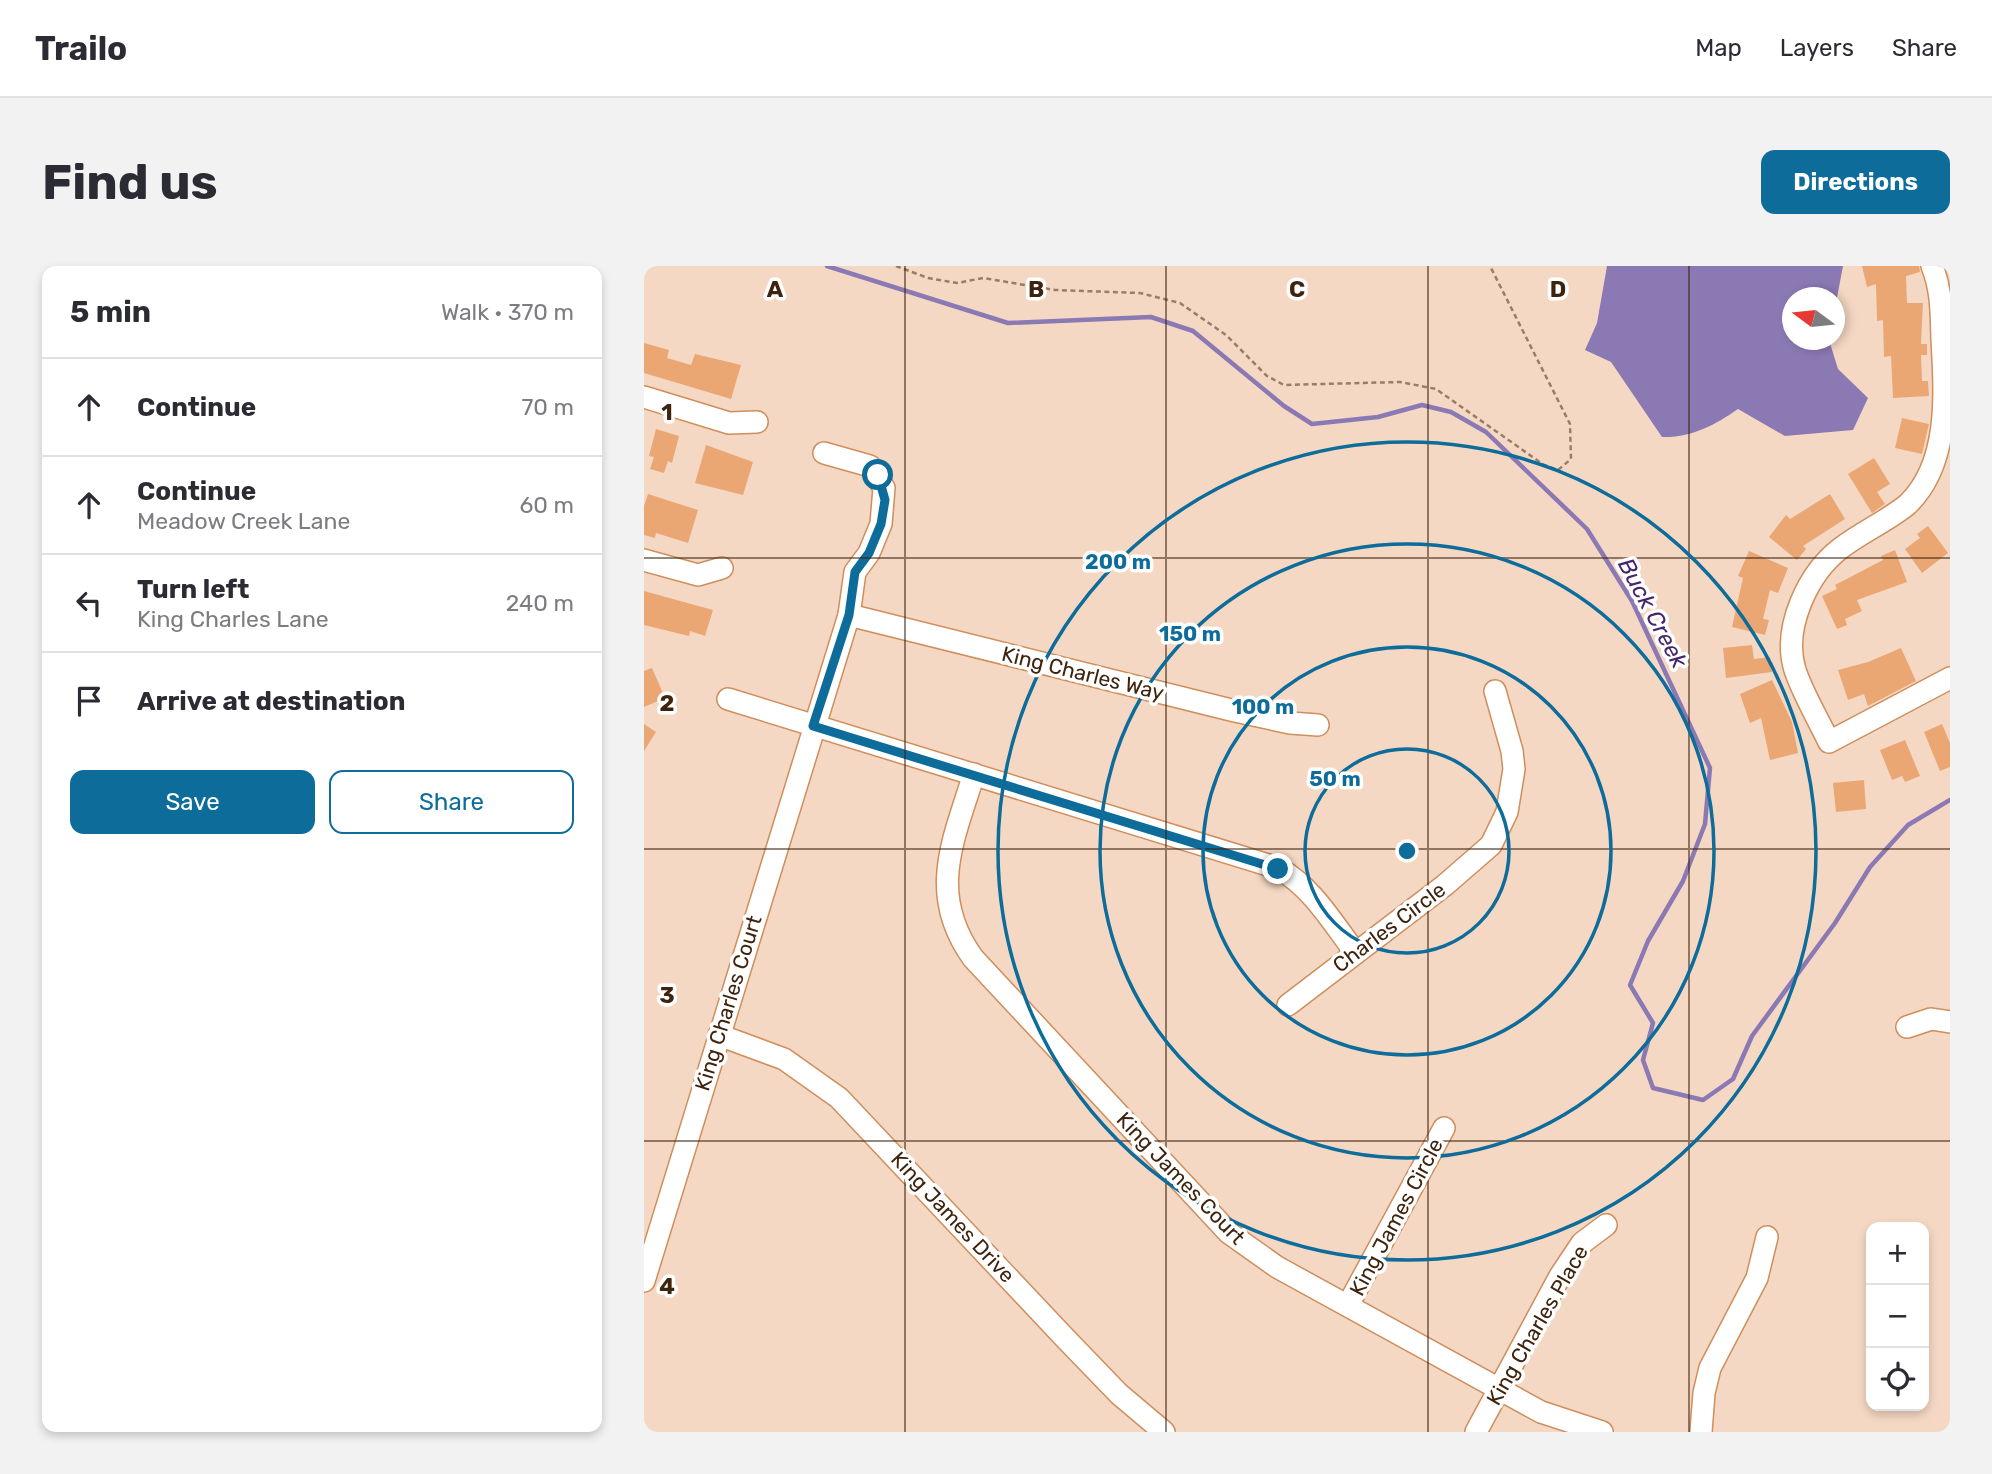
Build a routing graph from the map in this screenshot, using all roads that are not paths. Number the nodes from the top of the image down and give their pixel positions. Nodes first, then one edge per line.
1 (1932, 266) edge
2 (1947, 357) edge
3 (644, 397) edge
4 (757, 422) dead end
5 (824, 453) dead end
6 (644, 560) edge
7 (722, 568) dead end
8 (849, 615) junction
9 (1950, 678) edge
10 (1495, 691) dead end
11 (728, 699) dead end
12 (1318, 725) dead end
13 (813, 726) junction
14 (974, 774) junction
15 (1355, 952) junction
16 (1287, 1005) dead end
17 (1950, 1023) edge
18 (1907, 1027) dead end
19 (719, 1035) junction
20 (1444, 1128) dead end
21 (1606, 1225) dead end
22 (1767, 1237) dead end
23 (644, 1281) edge
24 (1348, 1305) junction
25 (1497, 1389) junction
26 (1164, 1432) edge
27 (1476, 1432) edge
28 (1602, 1432) edge
29 (1701, 1432) edge

1 - 2 street
2 - 9 street
3 - 4 street
5 - 8 street, King Charles Court
6 - 7 street
8 - 12 street, King Charles Way
8 - 13 street, King Charles Court
10 - 15 street, Charles Circle
11 - 13 street
13 - 14 street
13 - 19 street, King Charles Court
14 - 15 street
14 - 24 street, King James Court
15 - 16 street, Charles Circle
17 - 18 street
19 - 23 street, King Charles Court
19 - 26 street, King James Drive
20 - 24 street, King James Circle
21 - 25 street, King Charles Place
22 - 29 street
24 - 25 street, King James Court
25 - 27 street, King Charles Place
25 - 28 street, King James Court

